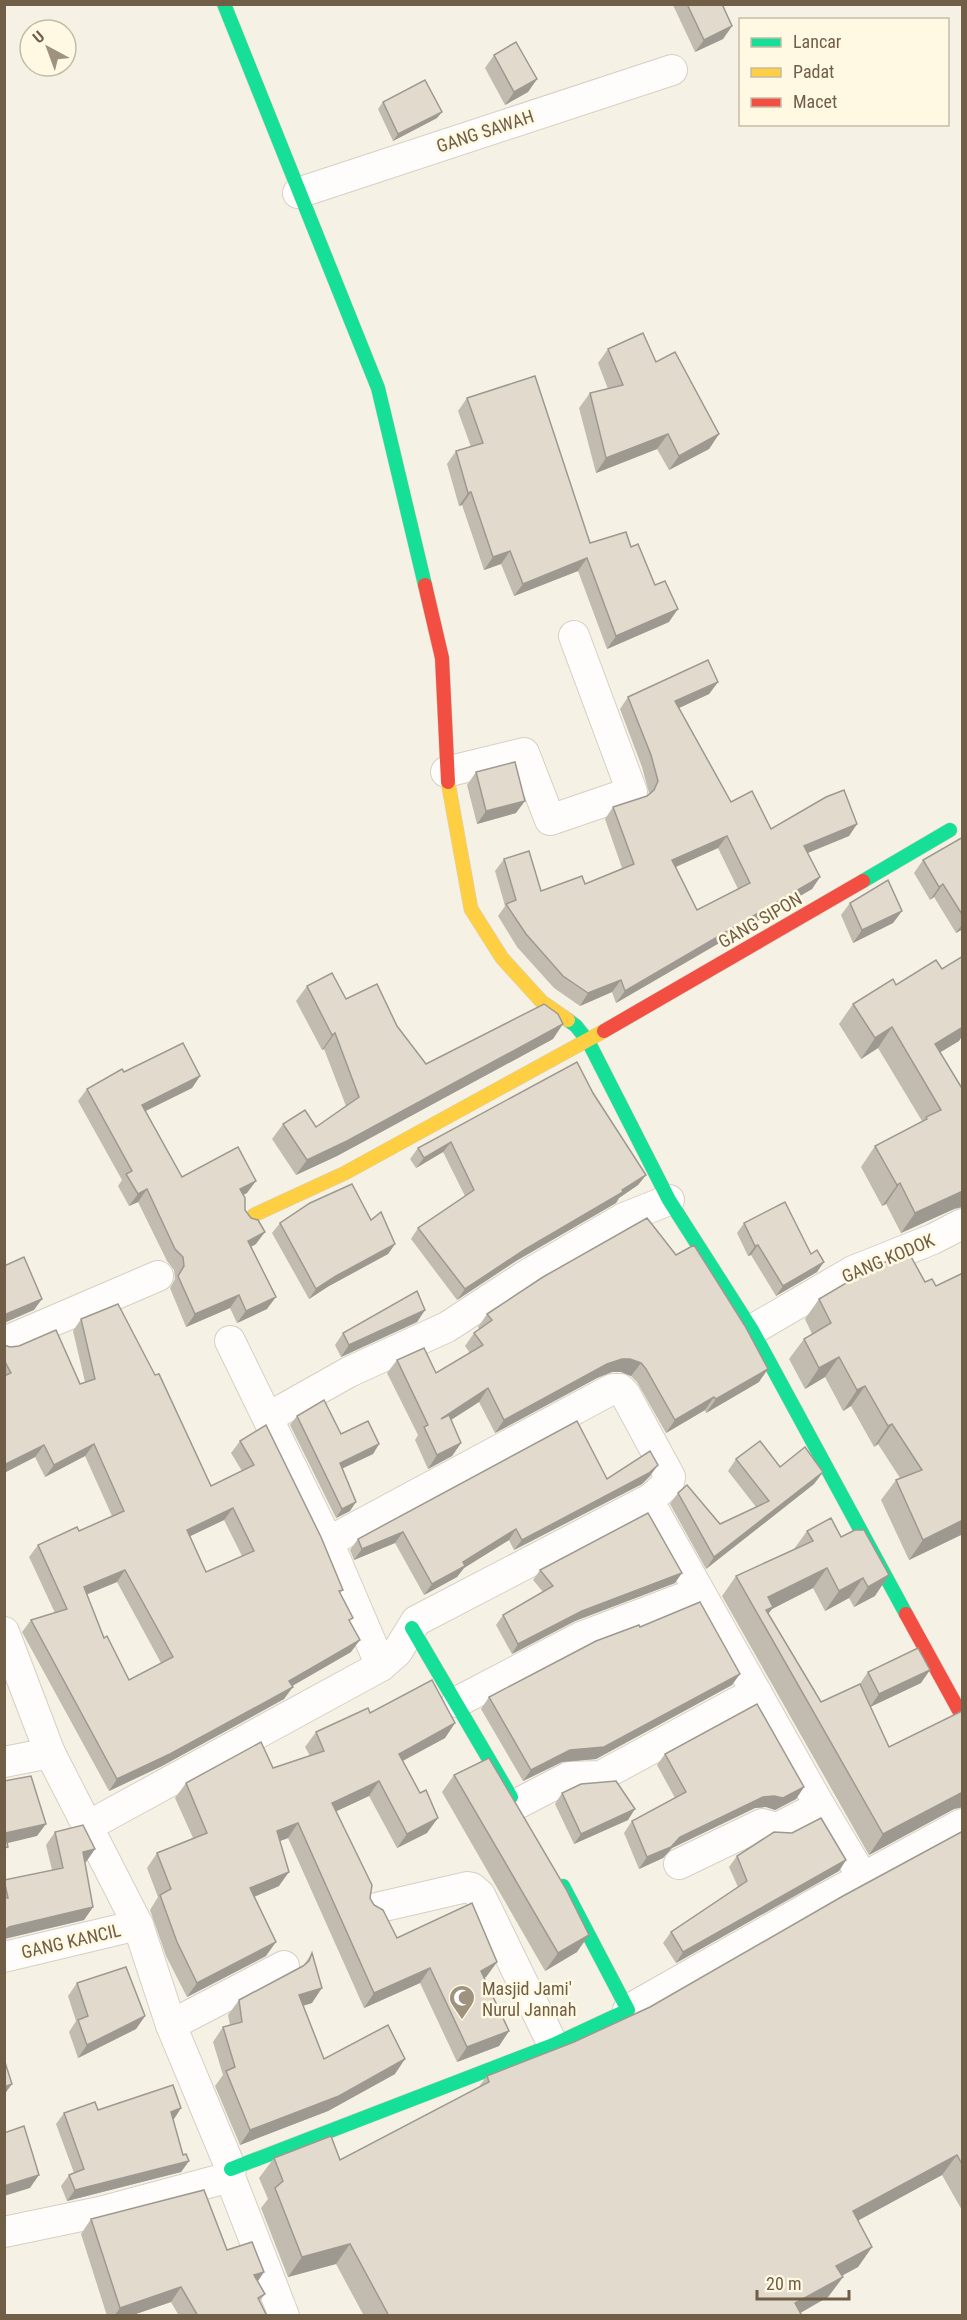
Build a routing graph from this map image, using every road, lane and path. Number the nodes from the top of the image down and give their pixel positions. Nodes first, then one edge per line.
1 (224, 4) edge
2 (672, 70) dead end
3 (298, 193) junction
4 (574, 636) dead end
5 (446, 772) junction
6 (950, 830) dead end
7 (588, 1041) junction
8 (669, 1200) junction
9 (254, 1215) dead end
10 (963, 1224) edge
11 (158, 1276) dead end
12 (752, 1330) junction
13 (230, 1341) dead end
14 (4, 1342) edge
15 (269, 1417) junction
16 (652, 1498) junction
17 (328, 1542) junction
18 (699, 1592) junction
19 (412, 1628) junction
20 (4, 1632) edge
21 (381, 1666) junction
22 (756, 1692) junction
23 (457, 1702) junction
24 (963, 1716) edge
25 (50, 1753) junction
26 (4, 1762) edge
27 (820, 1806) junction
28 (518, 1809) joint
29 (963, 1824) edge
30 (88, 1826) junction
31 (679, 1864) dead end
32 (553, 1870) edge
33 (863, 1878) junction
34 (376, 1908) edge
35 (138, 1925) junction
36 (4, 1957) edge
37 (284, 1966) dead end
38 (628, 2010) junction
39 (171, 2025) junction
40 (553, 2045) junction
41 (230, 2173) junction
42 (4, 2232) edge
43 (284, 2316) edge

1 - 3 street
2 - 3 street, GANG SAWAH
3 - 5 street
4 - 5 street
5 - 7 street
6 - 7 street, GANG SIPON
7 - 8 street
7 - 9 street, GANG SIPON
8 - 12 street
8 - 15 street
10 - 12 street, GANG KODOK
11 - 14 street
12 - 24 street
13 - 15 street
15 - 17 street
16 - 17 street
16 - 18 street
16 - 19 street
17 - 21 street
18 - 22 street
18 - 23 street
19 - 21 street
19 - 23 street
20 - 25 street
21 - 30 street
22 - 27 street
22 - 28 street
23 - 28 street
25 - 26 street
25 - 30 street
27 - 31 street
27 - 33 street
29 - 33 street
30 - 35 street
32 - 38 street
33 - 38 street
34 - 40 street
35 - 36 street, GANG KANCIL
35 - 39 street
37 - 39 street
38 - 40 street
39 - 41 street
40 - 41 street
41 - 42 street
41 - 43 street

